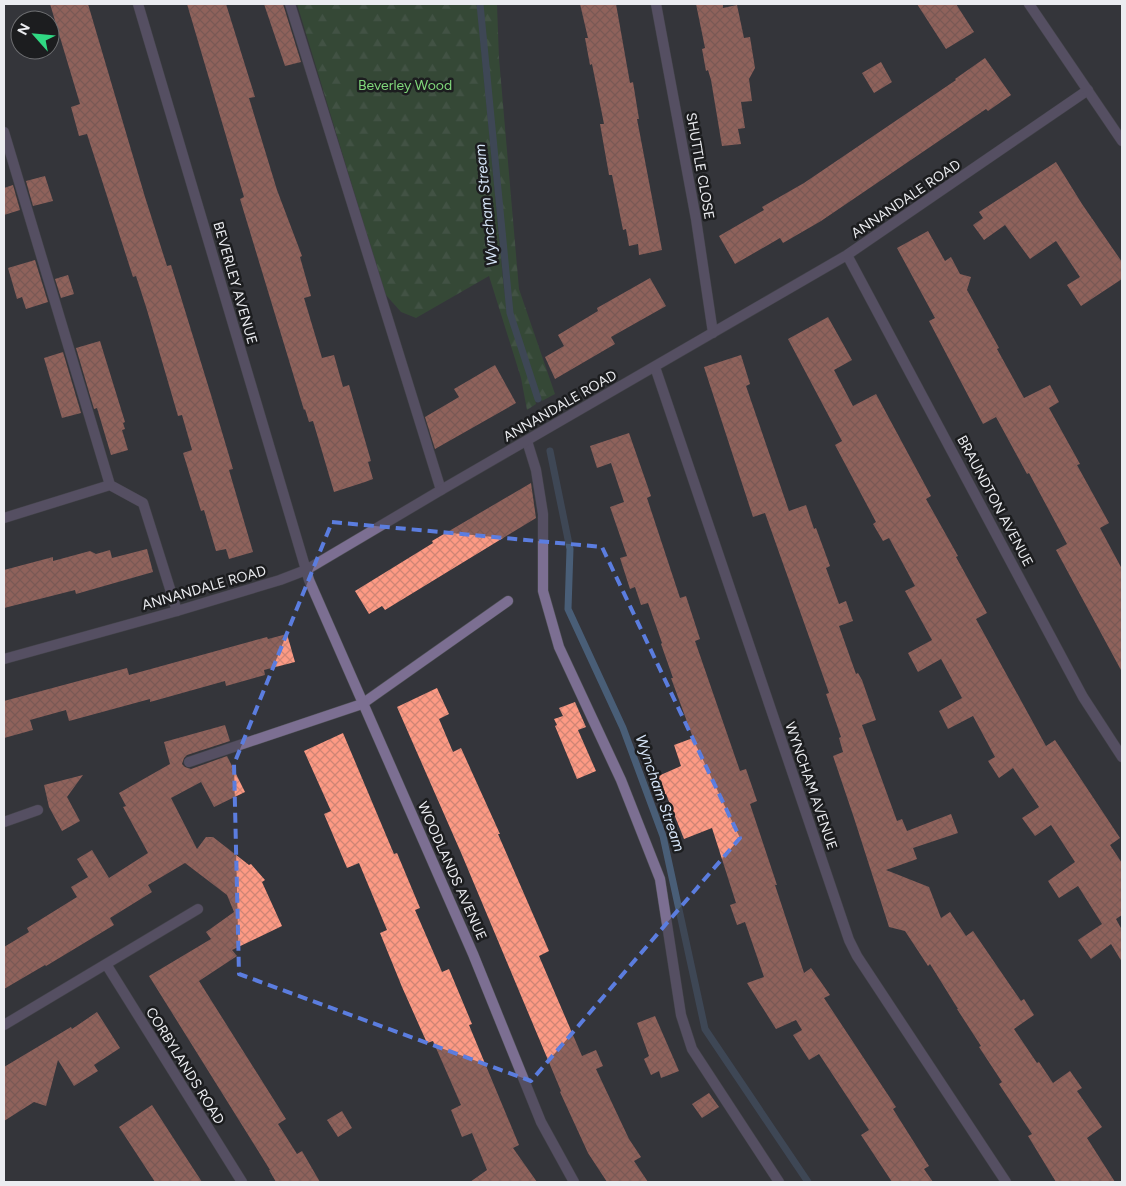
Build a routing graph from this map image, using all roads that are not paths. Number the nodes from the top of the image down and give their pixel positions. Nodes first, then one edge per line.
1 (138, 4) edge
2 (290, 4) edge
3 (656, 4) edge
4 (1029, 4) edge
5 (1088, 90) junction
6 (4, 132) edge
7 (1122, 141) edge
8 (847, 255) junction
9 (713, 333) junction
10 (655, 367) junction
11 (530, 439) junction
12 (110, 485) junction
13 (442, 490) junction
14 (4, 518) edge
15 (306, 570) junction
16 (508, 601) dead end
17 (178, 611) junction
18 (4, 659) edge
19 (362, 704) junction
20 (1122, 757) edge
21 (190, 762) dead end
22 (38, 810) dead end
23 (4, 822) edge
24 (198, 909) dead end
25 (106, 964) junction
26 (4, 1025) edge
27 (242, 1182) edge
28 (574, 1182) edge
29 (779, 1182) edge
30 (1006, 1182) edge

1 - 15 street, BEVERLEY AVENUE
2 - 13 street
3 - 9 street, SHUTTLE CLOSE
4 - 5 street
5 - 7 street
5 - 8 street, ANNANDALE ROAD
6 - 12 street
8 - 9 street, ANNANDALE ROAD
8 - 20 street, BRAUNDTON AVENUE
9 - 10 street, ANNANDALE ROAD
10 - 11 street, ANNANDALE ROAD
10 - 30 street, WYNCHAM AVENUE
11 - 13 street, ANNANDALE ROAD
11 - 29 street
12 - 14 street
12 - 17 street
13 - 15 street, ANNANDALE ROAD
15 - 17 street, ANNANDALE ROAD
15 - 19 street, WOODLANDS AVENUE
16 - 19 street
17 - 18 street, ANNANDALE ROAD
19 - 21 street
19 - 28 street, WOODLANDS AVENUE
22 - 23 street
24 - 25 street
25 - 26 street
25 - 27 street, CORBYLANDS ROAD

